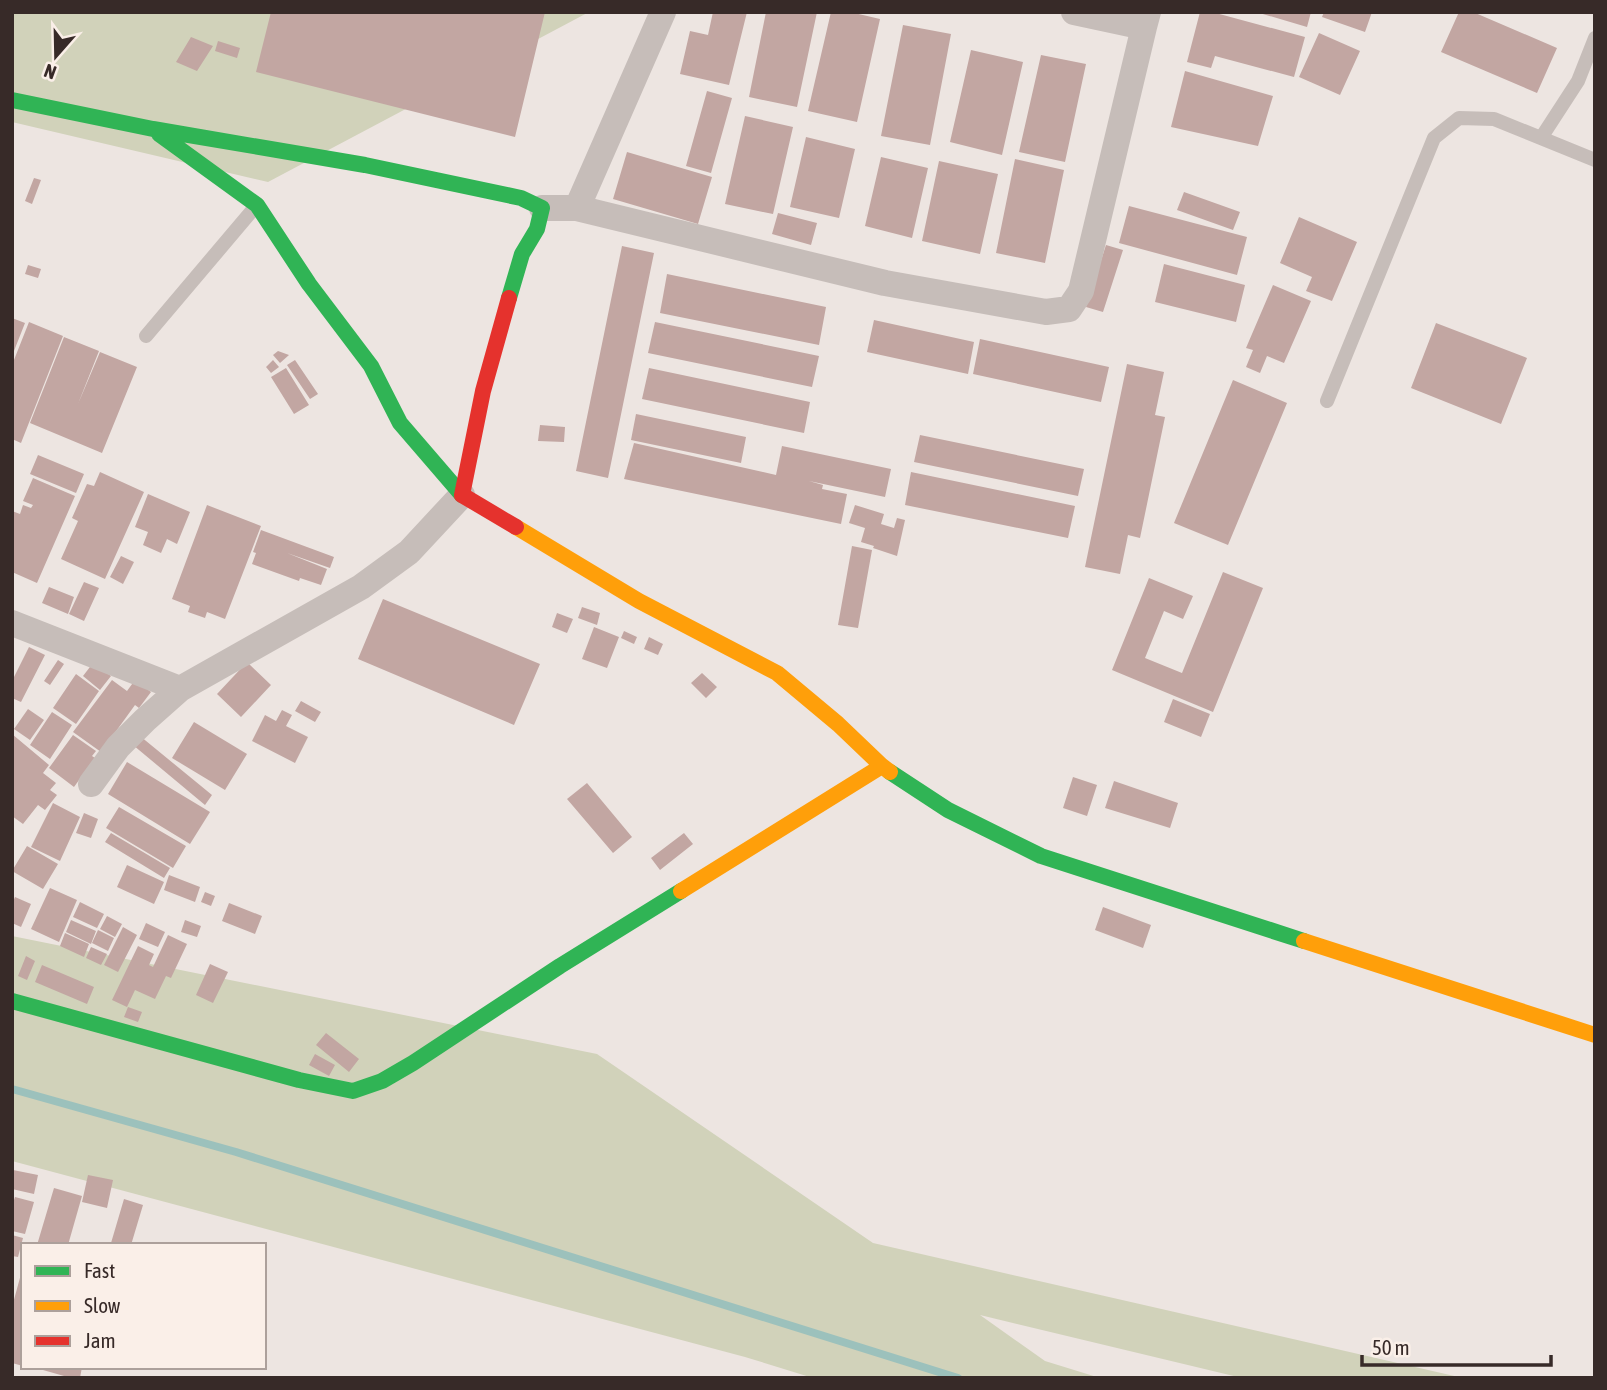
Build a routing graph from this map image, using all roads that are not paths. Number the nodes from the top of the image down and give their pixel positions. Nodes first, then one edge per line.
1 (663, 12) edge
2 (1074, 12) edge
3 (1146, 20) edge
4 (1595, 38) edge
5 (12, 100) edge
6 (153, 129) junction
7 (1541, 138) junction
8 (1595, 160) edge
9 (257, 205) junction
10 (542, 208) junction
11 (577, 208) junction
12 (146, 336) dead end
13 (1327, 401) dead end
14 (462, 495) junction
15 (12, 623) edge
16 (180, 689) junction
17 (883, 766) junction
18 (91, 784) dead end
19 (12, 1000) edge
20 (1595, 1035) edge

1 - 11 street
2 - 3 street
3 - 11 street
4 - 7 lane
5 - 6 street
6 - 9 street
6 - 10 street
7 - 8 lane
7 - 13 lane
9 - 12 lane
9 - 14 street
10 - 11 street
10 - 14 street
14 - 16 street
14 - 17 street
15 - 16 street
16 - 18 street
17 - 19 street
17 - 20 street

